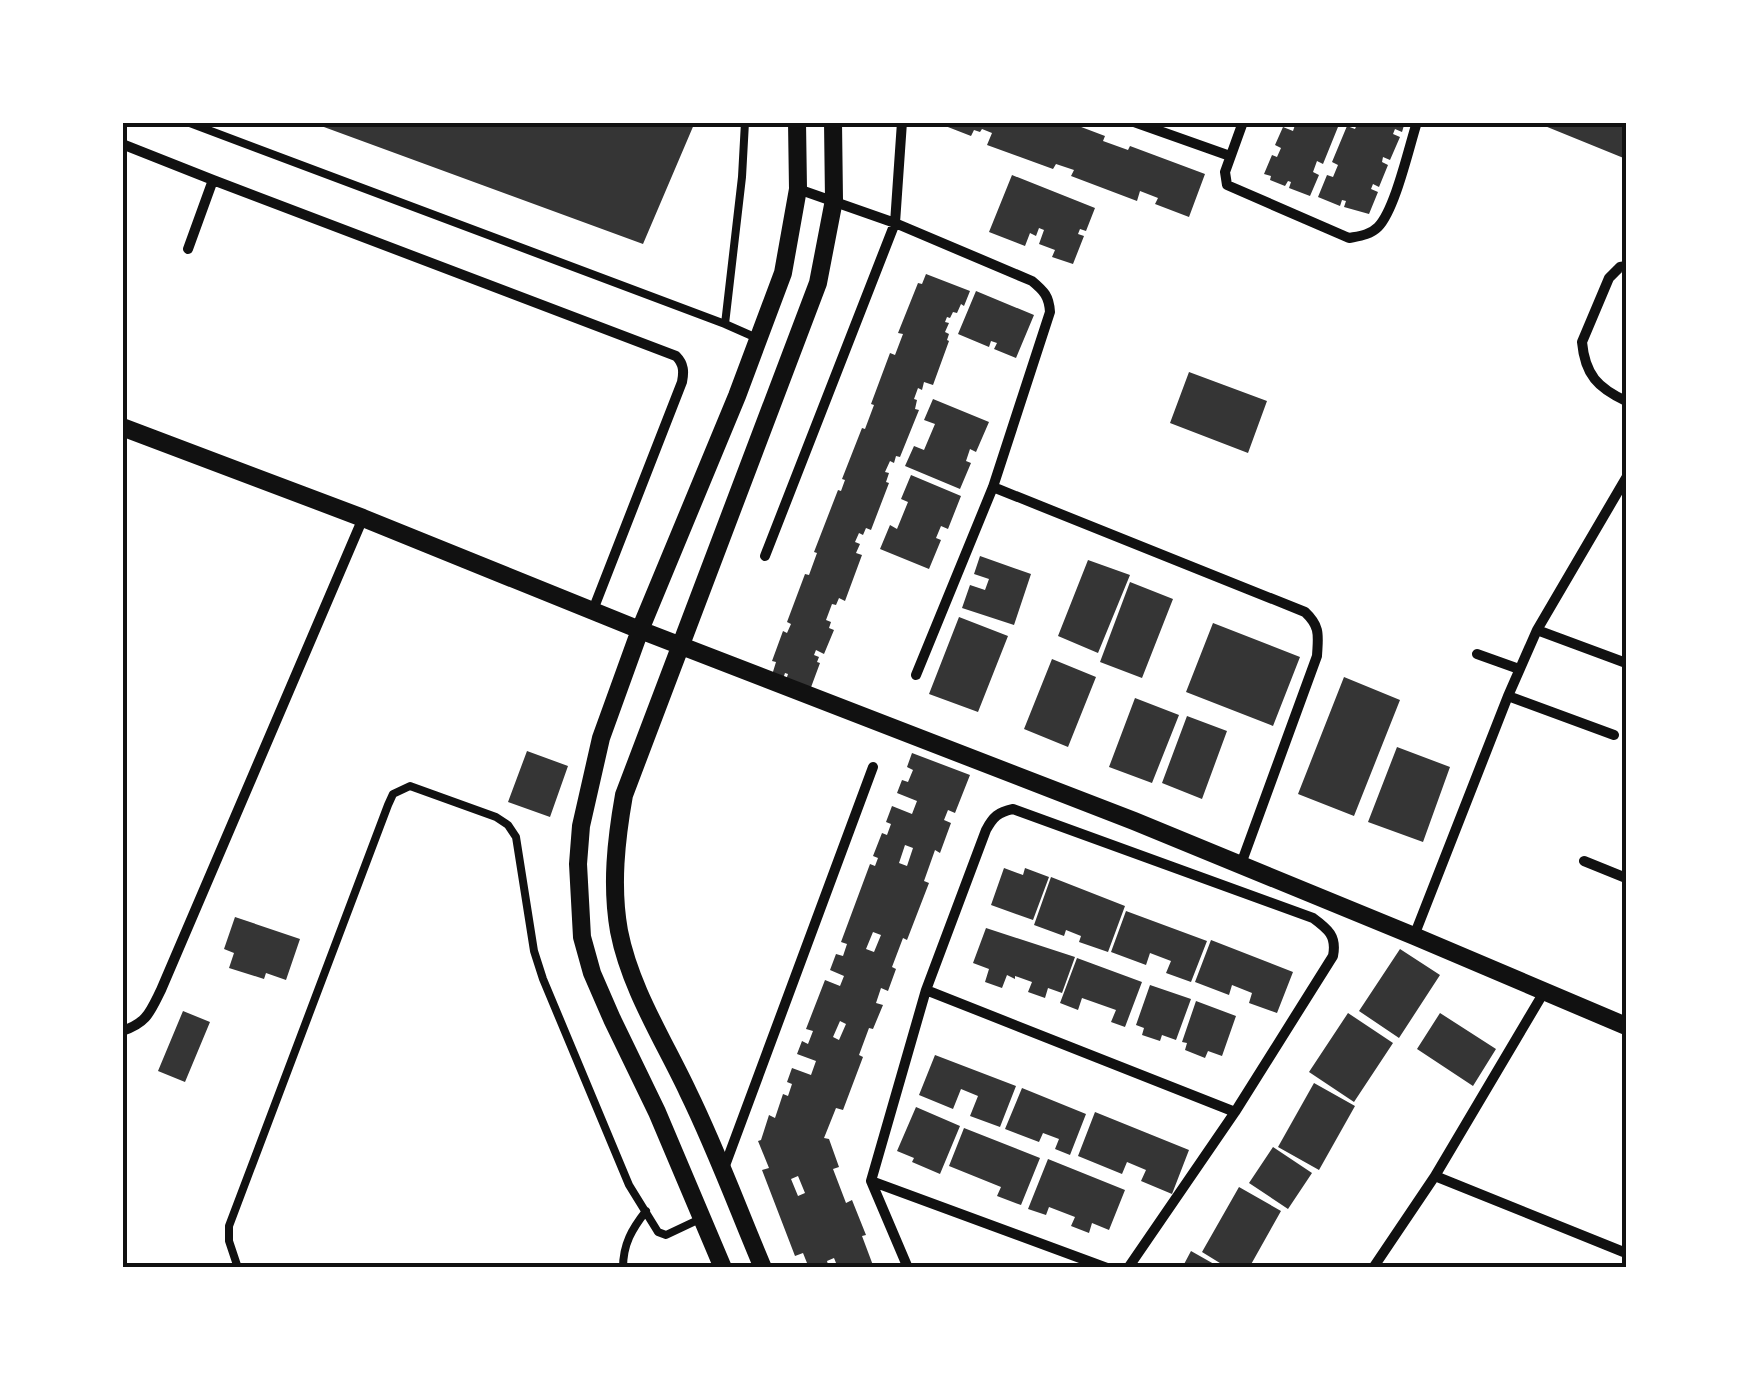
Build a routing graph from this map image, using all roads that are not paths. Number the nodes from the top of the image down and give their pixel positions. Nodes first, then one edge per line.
1 (187, 122) edge
2 (745, 122) edge
3 (797, 122) edge
4 (832, 122) edge
5 (902, 122) edge
6 (1134, 122) edge
7 (1243, 122) edge
8 (1418, 122) edge
9 (122, 144) edge
10 (1230, 156) junction
11 (213, 180) junction
12 (798, 190) junction
13 (834, 200) junction
14 (895, 223) junction
15 (188, 249) dead end
16 (1626, 266) edge
17 (725, 324) junction
18 (759, 340) junction
19 (1626, 401) edge
20 (122, 426) edge
21 (1626, 478) edge
22 (993, 487) junction
23 (363, 518) junction
24 (765, 556) dead end
25 (592, 610) junction
26 (640, 630) junction
27 (1536, 630) junction
28 (680, 644) junction
29 (1477, 654) dead end
30 (1626, 663) edge
31 (1520, 668) junction
32 (916, 675) dead end
33 (1508, 696) junction
34 (1614, 735) dead end
35 (873, 767) dead end
36 (1584, 861) dead end
37 (1241, 864) junction
38 (1626, 878) edge
39 (1414, 936) junction
40 (926, 990) junction
41 (1544, 992) junction
42 (1626, 1026) edge
43 (122, 1031) edge
44 (1235, 1112) junction
45 (722, 1172) junction
46 (1435, 1176) junction
47 (871, 1181) junction
48 (646, 1212) junction
49 (702, 1218) junction
50 (1626, 1253) edge
51 (718, 1266) edge
52 (238, 1268) edge
53 (623, 1268) edge
54 (763, 1268) edge
55 (908, 1268) edge
56 (1107, 1268) edge
57 (1128, 1268) edge
58 (1373, 1268) edge

1 - 17 lane
2 - 17 lane
3 - 12 street
4 - 13 street
5 - 14 street
6 - 10 street
7 - 10 street
8 - 10 street
9 - 11 street
11 - 15 street
11 - 25 street
12 - 13 street
12 - 18 street
13 - 14 street
13 - 28 street
14 - 22 street
14 - 24 street
16 - 19 street
17 - 18 lane
18 - 26 street
20 - 23 street
21 - 27 street
22 - 32 street
22 - 37 street
23 - 25 street
23 - 43 street
25 - 26 street
26 - 28 street
26 - 49 street
27 - 30 street
27 - 31 street
28 - 37 street
28 - 45 street
29 - 31 street
31 - 33 street
33 - 34 street
33 - 39 street
35 - 45 street
36 - 38 street
37 - 39 street
39 - 41 street
40 - 44 street
40 - 44 street
40 - 47 street
41 - 42 street
41 - 46 street
44 - 57 street
45 - 54 street
46 - 50 street
46 - 58 street
47 - 55 street
47 - 56 street
48 - 49 lane
48 - 52 lane
48 - 53 lane
49 - 51 street

